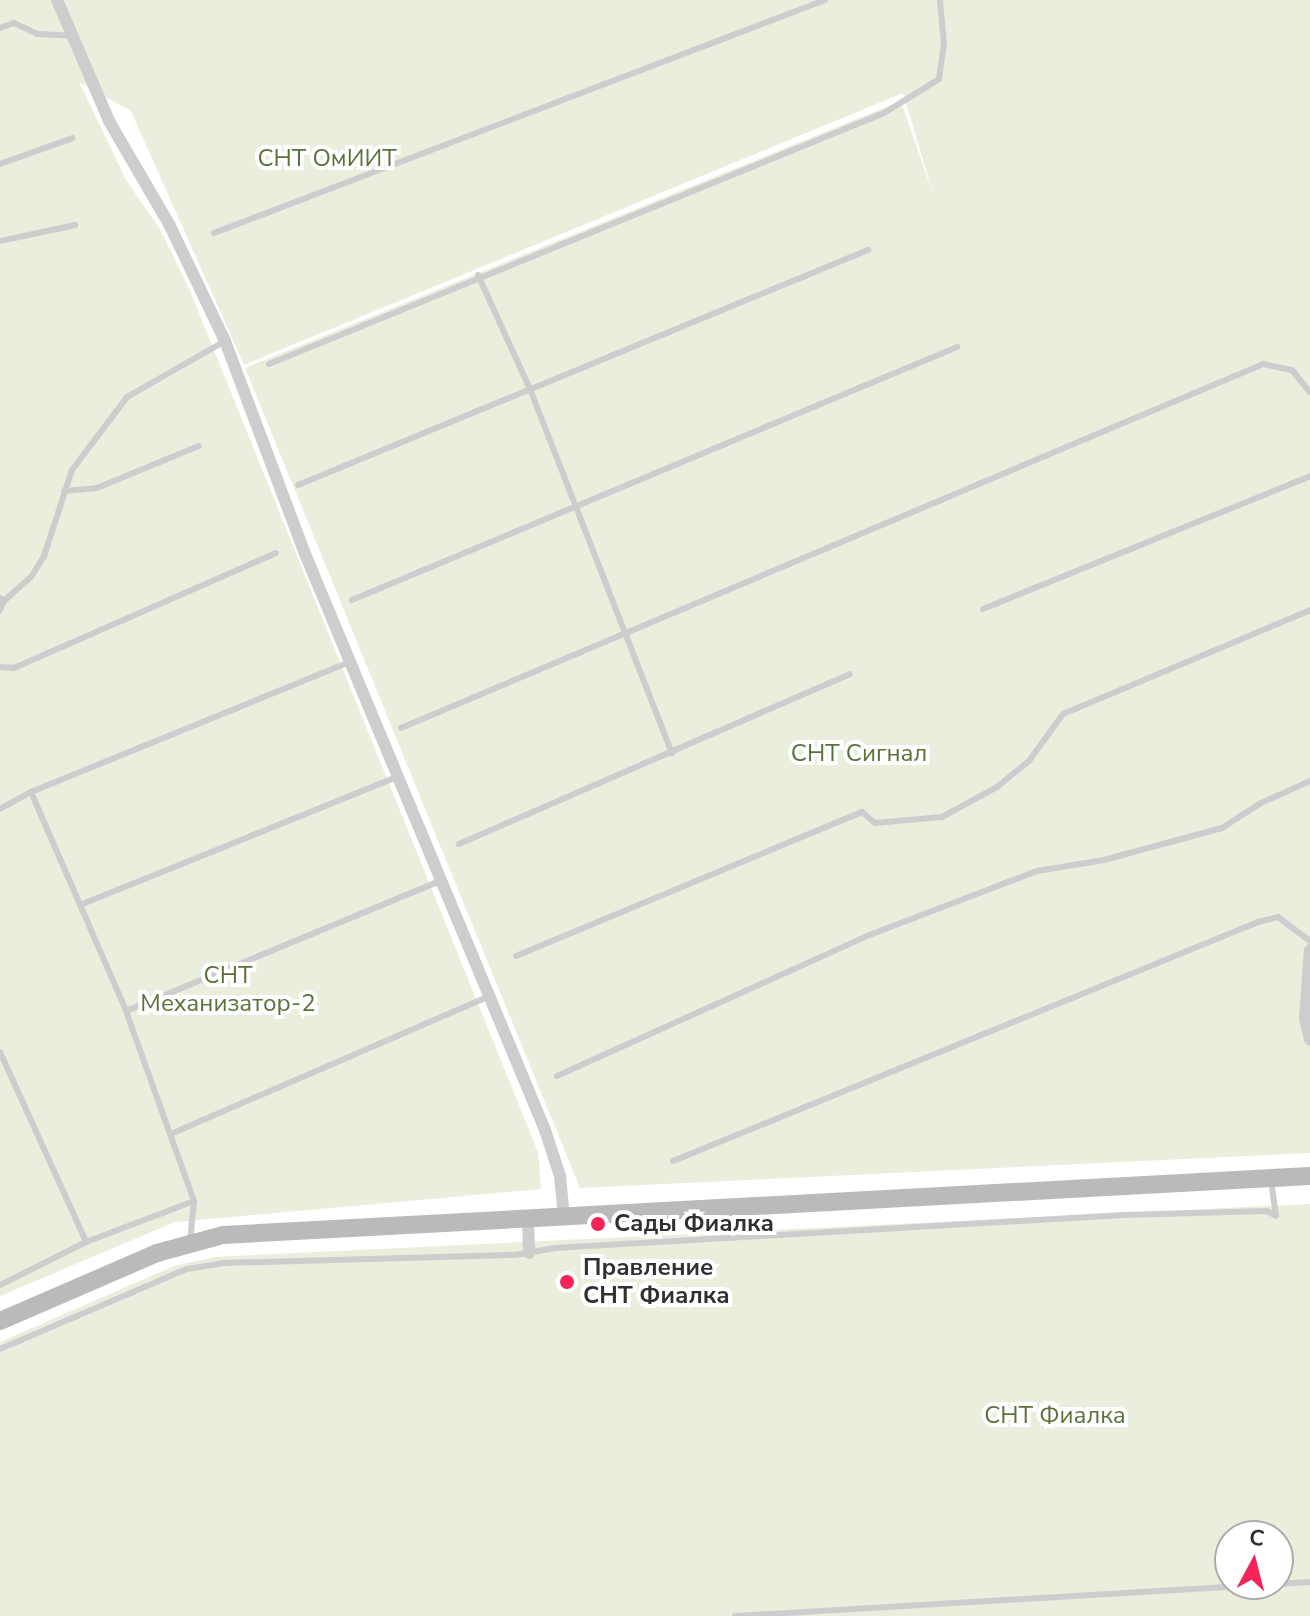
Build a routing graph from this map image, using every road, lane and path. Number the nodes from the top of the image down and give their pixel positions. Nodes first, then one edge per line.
1 (57, 0) edge
2 (825, 0) edge
3 (940, 0) edge
4 (0, 28) edge
5 (74, 36) junction
6 (73, 138) dead end
7 (0, 164) edge
8 (75, 225) dead end
9 (214, 233) dead end
10 (0, 241) edge
11 (868, 250) dead end
12 (478, 275) junction
13 (225, 341) junction
14 (957, 347) dead end
15 (269, 364) dead end
16 (530, 389) junction
17 (1310, 392) edge
18 (199, 446) dead end
19 (1310, 476) edge
20 (298, 485) dead end
21 (64, 491) junction
22 (576, 506) junction
23 (276, 553) dead end
24 (2, 600) edge
25 (352, 600) dead end
26 (983, 609) dead end
27 (0, 610) edge
28 (1310, 610) edge
29 (626, 634) junction
30 (352, 661) junction
31 (0, 667) edge
32 (850, 674) dead end
33 (401, 728) dead end
34 (672, 753) junction
35 (399, 776) junction
36 (1310, 781) edge
37 (31, 792) junction
38 (0, 809) edge
39 (459, 844) dead end
40 (443, 879) junction
41 (80, 905) junction
42 (1310, 941) edge
43 (1310, 950) edge
44 (516, 956) dead end
45 (491, 995) junction
46 (126, 1011) junction
47 (1310, 1039) edge
48 (0, 1052) edge
49 (557, 1076) dead end
50 (173, 1133) junction
51 (673, 1161) dead end
52 (1310, 1176) edge
53 (1271, 1178) junction
54 (194, 1201) junction
55 (564, 1217) junction
56 (528, 1220) junction
57 (190, 1241) junction
58 (86, 1242) junction
59 (529, 1253) junction
60 (0, 1285) edge
61 (0, 1321) edge
62 (0, 1349) edge
63 (1310, 1582) edge
64 (735, 1616) edge

1 - 5 street
2 - 9 lane
3 - 12 lane
4 - 5 lane
5 - 13 street
6 - 7 lane
8 - 10 lane
11 - 16 lane
12 - 15 lane
12 - 16 lane
13 - 21 lane
13 - 30 street
14 - 22 lane
16 - 20 lane
16 - 22 lane
17 - 29 lane
18 - 21 lane
19 - 26 lane
21 - 24 lane
22 - 25 lane
22 - 29 lane
23 - 31 lane
24 - 27 lane
28 - 44 lane
29 - 33 lane
29 - 34 lane
30 - 35 street
30 - 37 lane
32 - 34 lane
34 - 39 lane
35 - 40 street
35 - 41 lane
36 - 49 lane
37 - 38 lane
37 - 41 lane
40 - 45 street
40 - 46 lane
41 - 46 lane
42 - 51 lane
43 - 47 street
45 - 50 lane
45 - 55 street
46 - 50 lane
48 - 58 lane
50 - 54 lane
52 - 53 street
53 - 55 street
53 - 59 lane
54 - 57 lane
54 - 58 lane
55 - 56 street
56 - 57 street
56 - 59 street
57 - 61 street
58 - 60 lane
59 - 62 lane
63 - 64 lane

